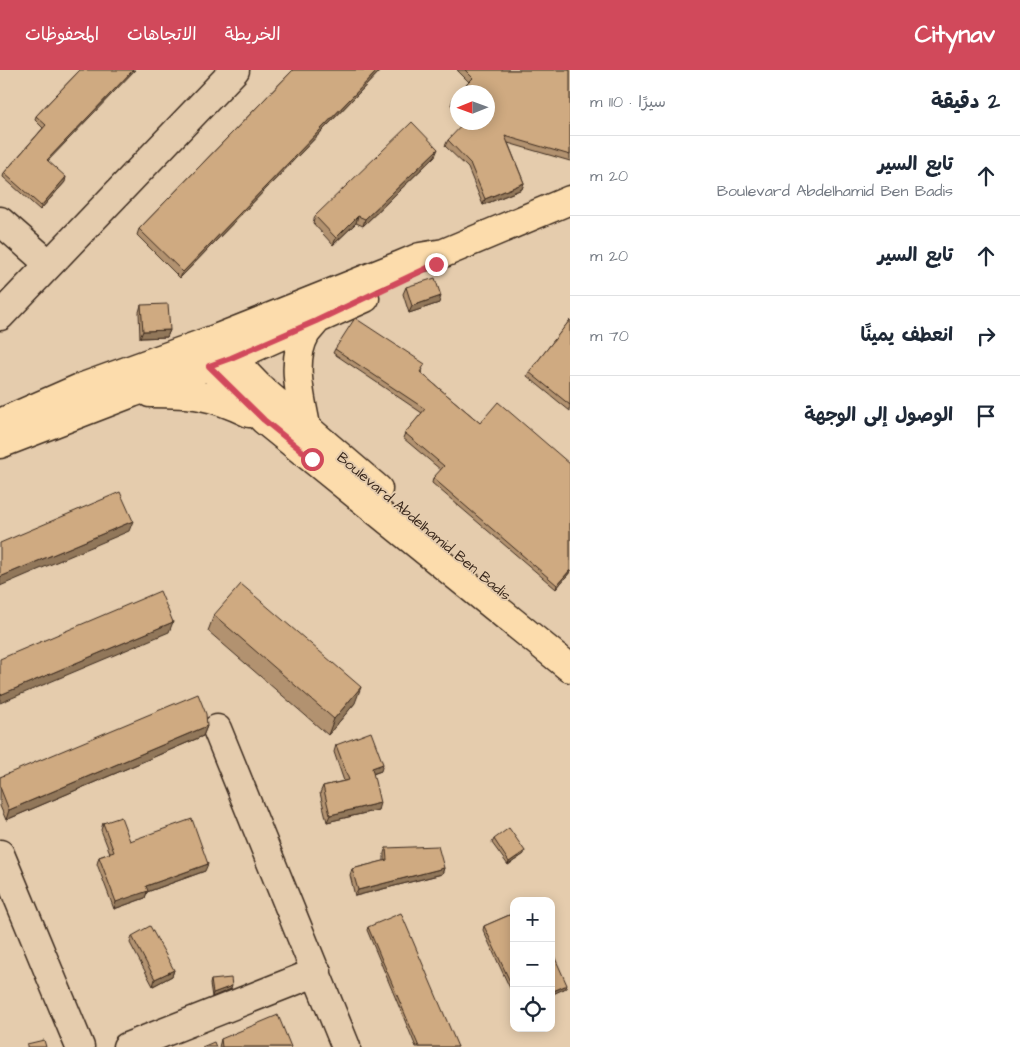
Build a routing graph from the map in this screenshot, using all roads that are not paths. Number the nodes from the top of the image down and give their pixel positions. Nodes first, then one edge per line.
1 (234, 70) edge
2 (570, 200) edge
3 (0, 221) edge
4 (444, 254) junction
5 (48, 264) junction
6 (0, 316) edge
7 (316, 321) junction
8 (213, 352) junction
9 (132, 393) junction
10 (264, 420) junction
11 (0, 423) edge
12 (306, 426) junction
13 (0, 444) edge
14 (570, 647) edge
15 (570, 668) edge
16 (217, 729) dead end
17 (0, 854) edge
18 (317, 972) junction
19 (80, 1047) edge
20 (127, 1047) edge
21 (346, 1047) edge

1 - 5 street
2 - 4 main road
3 - 5 street
4 - 7 main road
4 - 8 main road
5 - 6 street
7 - 8 main road
7 - 12 main road
8 - 9 main road
8 - 10 main road
8 - 11 main road
8 - 12 main road, Boulevard Abdelhamid Ben Badis
9 - 10 main road
9 - 13 main road
10 - 15 main road, Boulevard Abdelhamid Ben Badis
12 - 14 main road, Boulevard Abdelhamid Ben Badis
16 - 18 street
17 - 19 street
18 - 20 street
18 - 21 street

